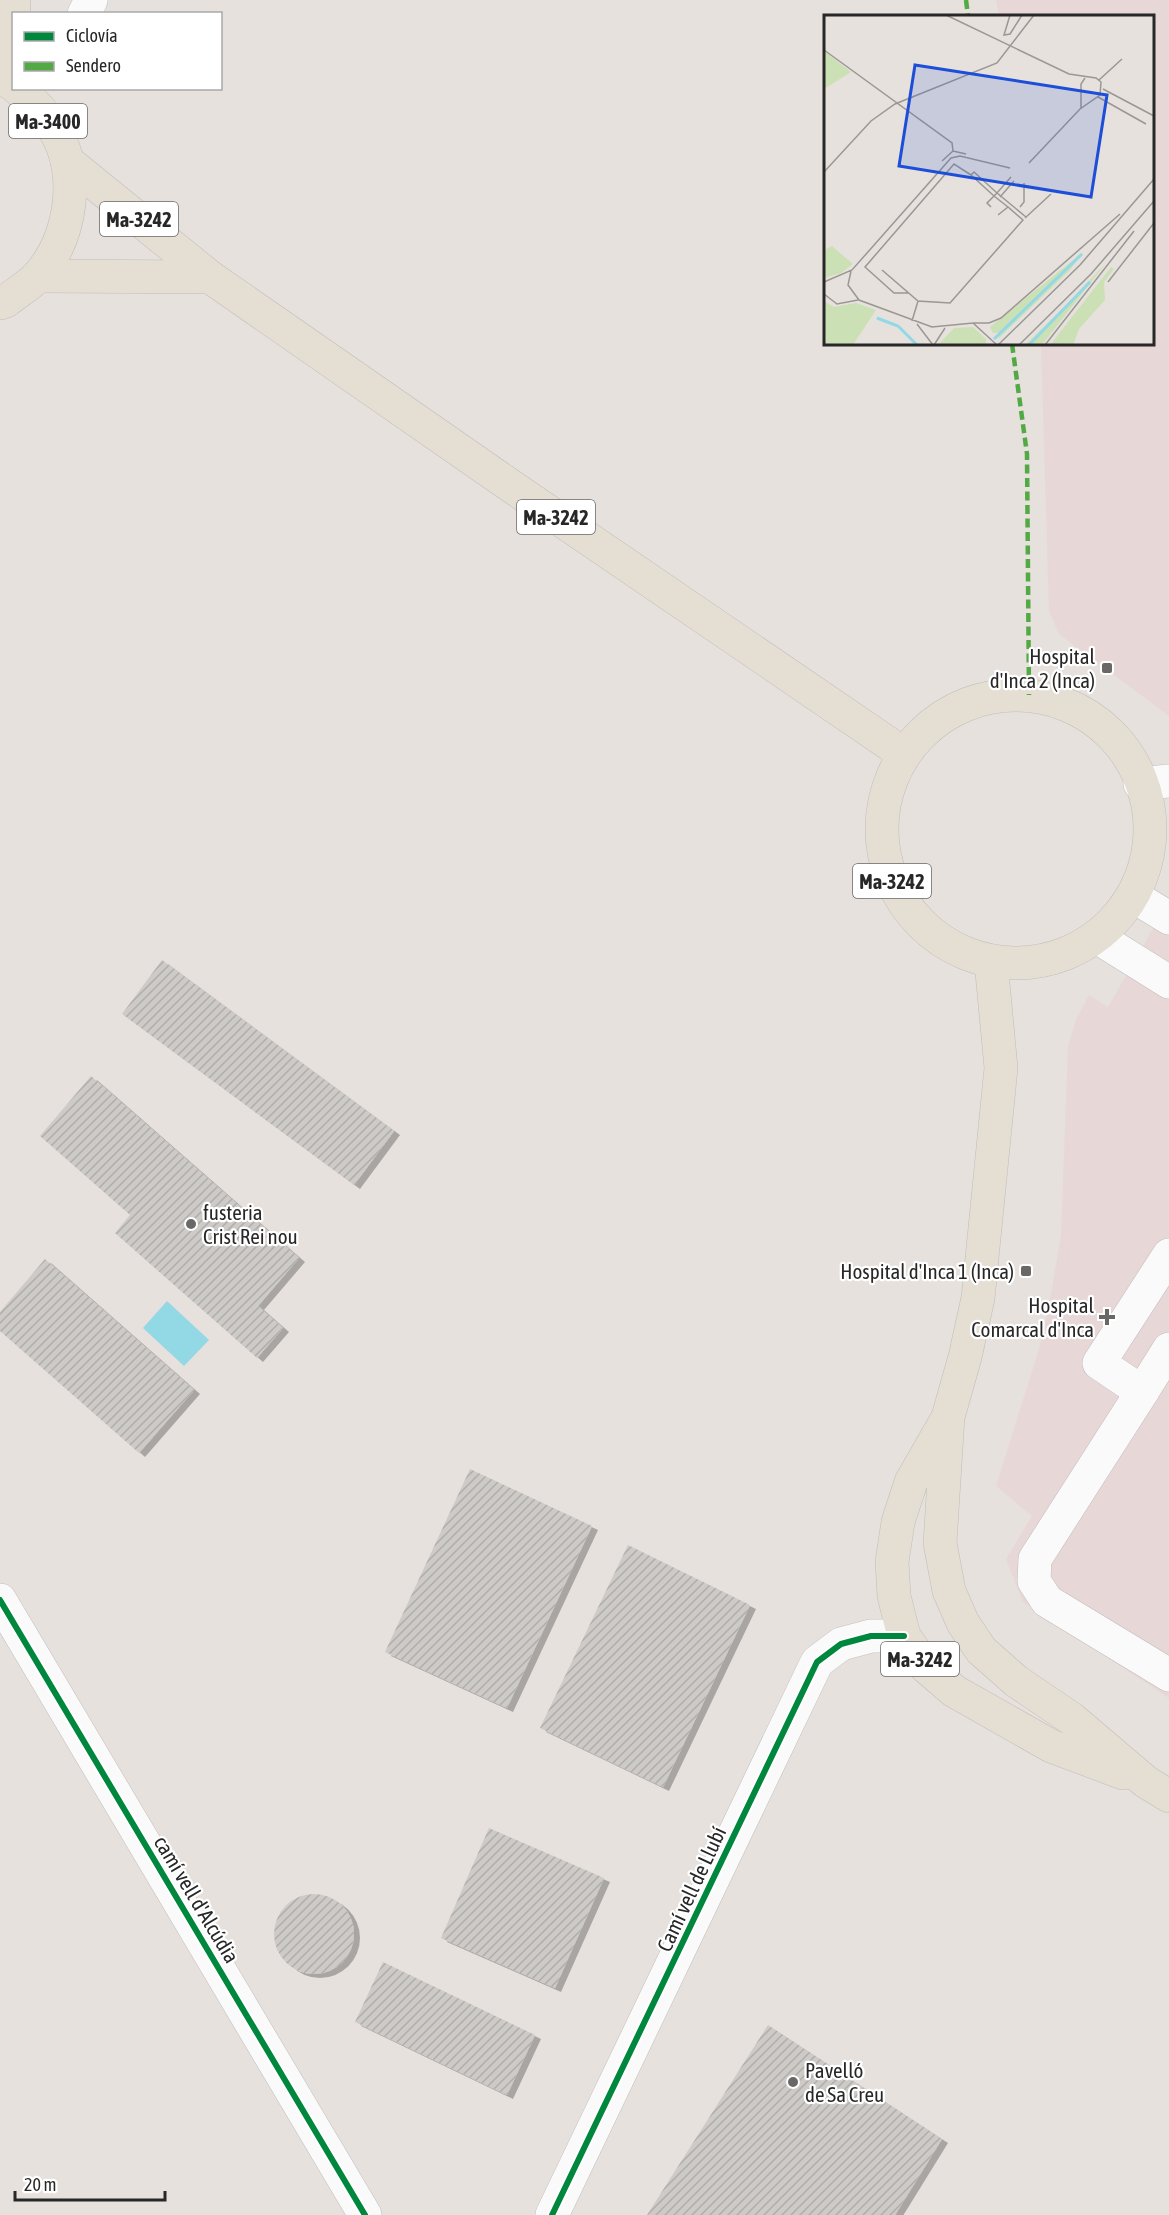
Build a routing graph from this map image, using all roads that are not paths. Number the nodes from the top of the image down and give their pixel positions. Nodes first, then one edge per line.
1 (22, 90) edge
2 (67, 161) junction
3 (38, 276) junction
4 (210, 277) junction
5 (0, 303) edge
6 (904, 754) junction
7 (1155, 783) edge
8 (1133, 896) junction
9 (1169, 918) edge
10 (1097, 937) junction
11 (990, 962) junction
12 (1169, 982) edge
13 (1169, 1255) edge
14 (1169, 1349) edge
15 (1142, 1392) junction
16 (948, 1417) junction
17 (0, 1600) edge
18 (904, 1636) junction
19 (1169, 1675) edge
20 (1157, 1789) edge
21 (365, 2215) edge
22 (552, 2215) edge

1 - 2 main road, Ma-3400
2 - 3 main road, Ma-3400
2 - 4 main road, Ma-3242
3 - 4 main road
3 - 5 main road, Ma-3400
4 - 6 main road, Ma-3242
6 - 7 main road, Ma-3242
6 - 11 main road, Ma-3242
7 - 8 main road, Ma-3242
8 - 9 street
8 - 10 main road, Ma-3242
10 - 11 main road, Ma-3242
10 - 12 street
11 - 16 main road, Ma-3242
13 - 15 street
14 - 15 street
15 - 19 street
16 - 18 main road, Ma-3242
16 - 20 main road, Ma-3242
17 - 21 street, camí vell d'Alcúdia
18 - 20 main road, Ma-3242
18 - 22 street, Camí vell de Llubí

